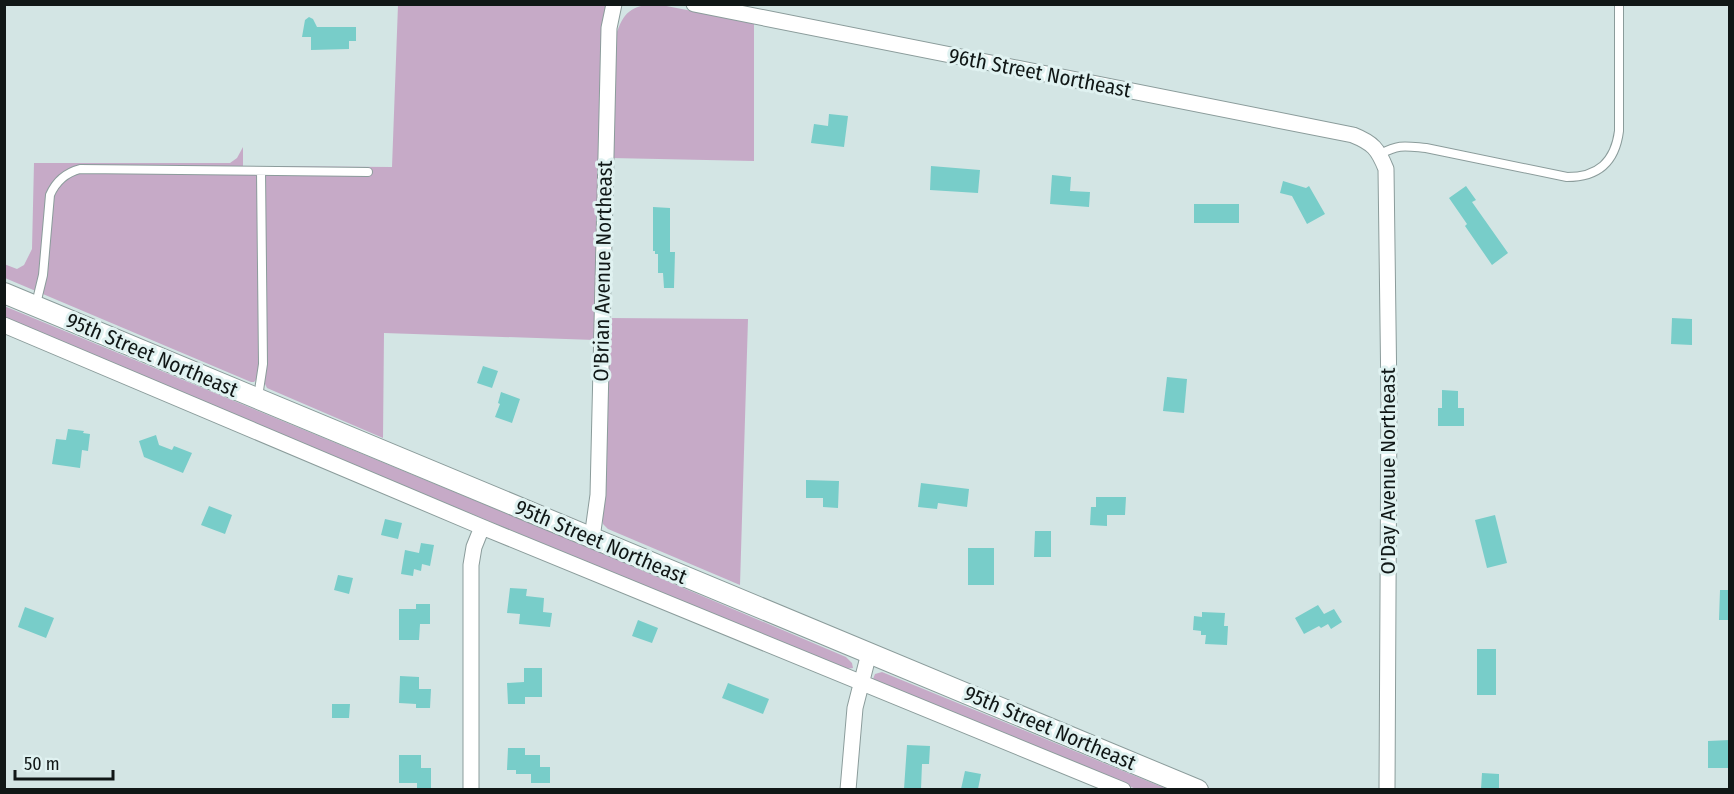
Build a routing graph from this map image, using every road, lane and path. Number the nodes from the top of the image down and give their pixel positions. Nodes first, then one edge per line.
1 (614, 4) edge
2 (694, 4) edge
3 (1619, 4) edge
4 (1380, 154) junction
5 (261, 171) junction
6 (368, 172) dead end
7 (4, 293) edge
8 (36, 306) junction
9 (4, 325) edge
10 (258, 399) junction
11 (482, 527) junction
12 (592, 538) junction
13 (869, 654) junction
14 (861, 683) junction
15 (471, 789) edge
16 (848, 789) edge
17 (1123, 789) edge
18 (1198, 789) edge
19 (1387, 789) edge

1 - 12 street, O'Brian Avenue Northeast
2 - 4 street, 96th Street Northeast
3 - 4 lane
4 - 19 street, O'Day Avenue Northeast
5 - 6 lane
5 - 8 lane
5 - 10 lane
7 - 8 main road, 95th Street Northeast
8 - 10 main road, 95th Street Northeast
9 - 11 street
10 - 12 main road, 95th Street Northeast
11 - 14 street
11 - 15 street
12 - 13 main road, 95th Street Northeast
13 - 14 street
13 - 18 main road, 95th Street Northeast
14 - 16 street
14 - 17 street

